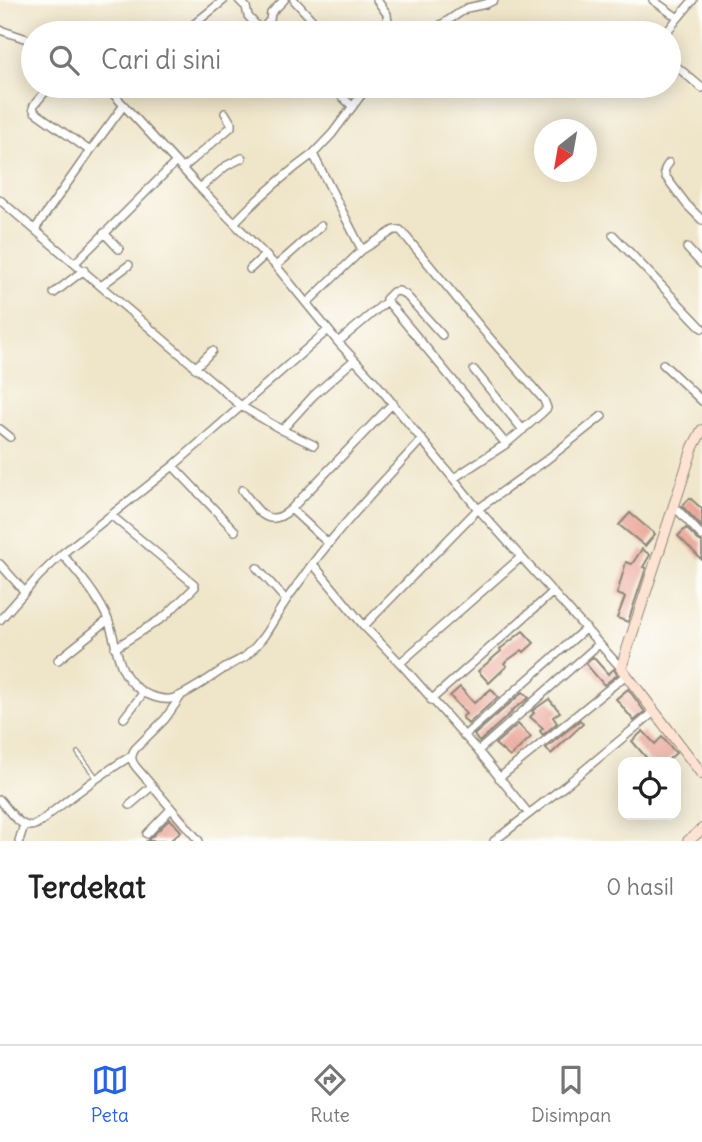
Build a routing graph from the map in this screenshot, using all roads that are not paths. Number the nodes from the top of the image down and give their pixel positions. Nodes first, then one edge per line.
1 (224, 0) edge
2 (239, 0) edge
3 (284, 0) edge
4 (294, 0) edge
5 (377, 0) edge
6 (462, 0) edge
7 (494, 0) edge
8 (653, 0) edge
9 (693, 0) edge
10 (467, 8) junction
11 (678, 18) junction
12 (198, 21) edge
13 (252, 21) edge
14 (269, 21) edge
15 (313, 21) edge
16 (388, 21) edge
17 (447, 21) edge
18 (676, 21) edge
19 (0, 30) edge
20 (21, 37) edge
21 (681, 71) edge
22 (702, 88) edge
23 (40, 98) edge
24 (119, 98) edge
25 (344, 98) edge
26 (358, 98) edge
27 (124, 105) junction
28 (352, 106) junction
29 (225, 113) dead end
30 (90, 150) junction
31 (313, 154) junction
32 (242, 158) dead end
33 (176, 162) junction
34 (669, 163) dead end
35 (183, 168) junction
36 (200, 188) junction
37 (0, 200) edge
38 (702, 220) edge
39 (235, 222) junction
40 (321, 226) dead end
41 (35, 229) junction
42 (104, 233) junction
43 (612, 235) dead end
44 (687, 248) dead end
45 (119, 249) dead end
46 (362, 250) junction
47 (265, 255) junction
48 (75, 263) junction
49 (702, 264) edge
50 (129, 265) dead end
51 (276, 266) junction
52 (84, 270) junction
53 (250, 270) dead end
54 (102, 286) junction
55 (54, 293) dead end
56 (387, 302) junction
57 (307, 303) junction
58 (702, 328) edge
59 (328, 330) junction
60 (442, 335) dead end
61 (338, 342) junction
62 (212, 351) dead end
63 (354, 360) junction
64 (663, 364) dead end
65 (195, 368) junction
66 (474, 370) dead end
67 (702, 401) edge
68 (393, 404) junction
69 (242, 406) junction
70 (602, 416) dead end
71 (0, 429) edge
72 (282, 430) junction
73 (523, 430) junction
74 (702, 430) edge
75 (10, 437) dead end
76 (422, 439) junction
77 (506, 444) junction
78 (314, 445) dead end
79 (173, 466) junction
80 (454, 478) junction
81 (242, 490) dead end
82 (674, 506) junction
83 (290, 509) junction
84 (478, 509) junction
85 (112, 516) junction
86 (235, 531) dead end
87 (702, 536) edge
88 (329, 544) junction
89 (62, 554) junction
90 (520, 558) junction
91 (0, 564) edge
92 (313, 564) junction
93 (257, 568) dead end
94 (24, 591) junction
95 (553, 592) junction
96 (286, 600) junction
97 (0, 620) edge
98 (108, 620) junction
99 (364, 626) junction
100 (586, 628) junction
101 (599, 644) junction
102 (115, 648) junction
103 (58, 660) dead end
104 (400, 663) junction
105 (623, 671) junction
106 (144, 692) junction
107 (181, 695) junction
108 (431, 700) junction
109 (654, 712) junction
110 (124, 718) dead end
111 (464, 736) junction
112 (478, 751) junction
113 (78, 753) dead end
114 (131, 755) junction
115 (702, 774) edge
116 (96, 777) junction
117 (499, 778) junction
118 (152, 786) junction
119 (0, 800) edge
120 (130, 805) dead end
121 (171, 808) junction
122 (529, 814) junction
123 (24, 825) junction
124 (702, 829) edge
125 (147, 834) dead end
126 (19, 841) edge
127 (199, 841) edge
128 (494, 841) edge
129 (688, 841) edge

1 - 12 street
2 - 13 street
3 - 14 street
4 - 15 street
5 - 16 street
6 - 10 street
7 - 10 street
8 - 11 street
9 - 11 street
10 - 17 street
11 - 18 street
19 - 20 street
21 - 22 street
23 - 30 street
24 - 27 street
25 - 28 street
26 - 28 street
27 - 30 street
27 - 33 street
28 - 31 street
29 - 35 street
30 - 41 street
31 - 39 street
31 - 46 street
32 - 36 street
33 - 35 street
33 - 42 street
34 - 38 street
35 - 36 street
36 - 39 street
37 - 41 street
39 - 47 street
40 - 51 street
41 - 48 street
42 - 45 street
42 - 48 street
43 - 58 street
44 - 49 street
46 - 57 street
46 - 73 street
47 - 51 street
47 - 53 street
48 - 52 street
50 - 54 street
51 - 57 street
52 - 54 street
52 - 55 street
54 - 65 street
56 - 60 street
56 - 61 street
56 - 77 street
57 - 59 street
59 - 61 street
59 - 69 street
61 - 63 street
62 - 65 street
63 - 68 street
63 - 72 street
64 - 67 street
65 - 69 street
66 - 73 street
68 - 76 street
68 - 83 street
69 - 72 street
69 - 79 street
70 - 84 street
71 - 75 street
72 - 78 street
73 - 77 street
74 - 82 street
76 - 80 street
76 - 88 street
77 - 80 street
79 - 85 street
79 - 86 street
80 - 84 street
81 - 83 street
82 - 87 street
82 - 105 street
83 - 88 street
84 - 90 street
84 - 99 street
85 - 89 street
85 - 102 street
88 - 92 street
89 - 94 street
89 - 98 street
90 - 95 street
90 - 104 street
91 - 94 street
92 - 96 street
92 - 99 street
93 - 96 street
94 - 97 street
95 - 100 street
95 - 108 street
96 - 107 street
98 - 102 street
98 - 103 street
99 - 104 street
100 - 101 street
100 - 111 street
101 - 105 street
101 - 112 street
102 - 106 street
104 - 108 street
105 - 109 street
105 - 117 street
106 - 107 street
106 - 110 street
107 - 114 street
108 - 111 street
109 - 115 street
109 - 122 street
111 - 112 street
112 - 117 street
113 - 116 lane
114 - 116 street
114 - 118 street
116 - 123 street
117 - 122 street
118 - 120 street
118 - 121 street
119 - 123 street
121 - 125 street
121 - 127 street
122 - 128 street
123 - 126 street
124 - 129 street

